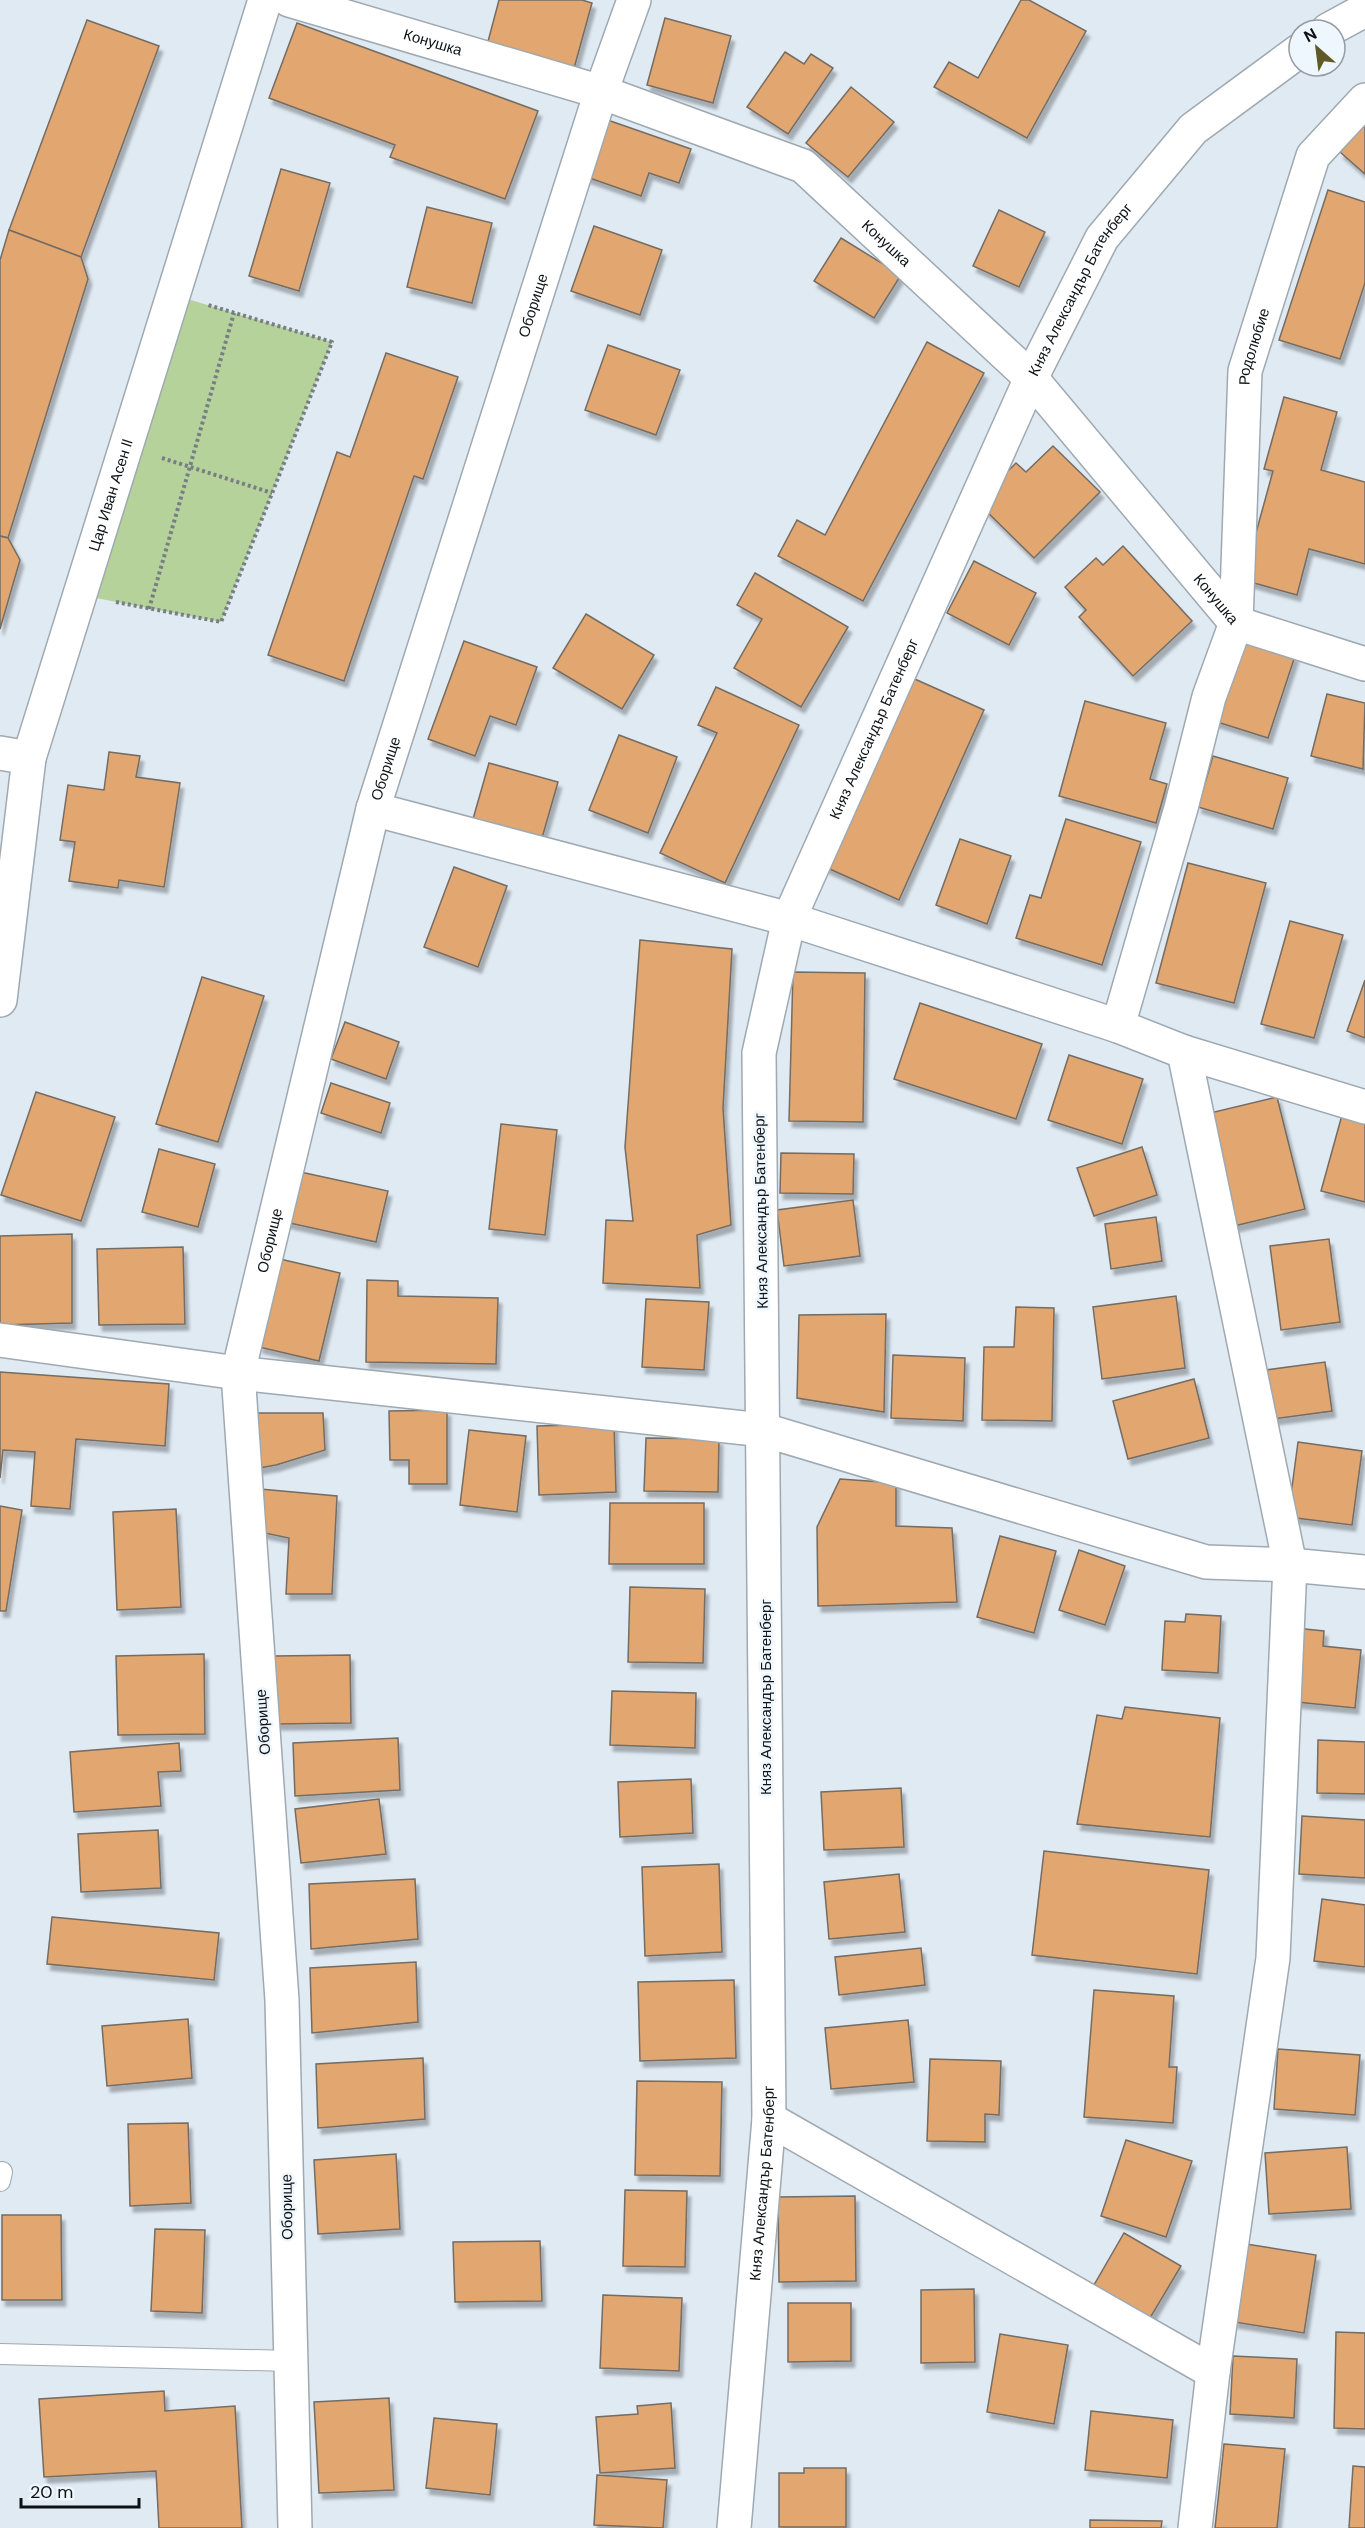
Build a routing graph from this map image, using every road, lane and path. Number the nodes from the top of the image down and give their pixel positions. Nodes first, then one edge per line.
1 (265, 0) edge
2 (289, 0) edge
3 (634, 0) edge
4 (1365, 10) edge
5 (1347, 20) edge
6 (1287, 60) edge
7 (601, 92) junction
8 (1365, 100) edge
9 (174, 295) junction
10 (234, 313) junction
11 (1031, 378) junction
12 (126, 446) junction
13 (190, 467) junction
14 (272, 493) junction
15 (80, 595) junction
16 (149, 609) junction
17 (1236, 623) junction
18 (1365, 664) edge
19 (15, 755) edge
20 (373, 809) junction
21 (789, 919) junction
22 (0, 1000) edge
23 (1118, 1026) junction
24 (1184, 1052) junction
25 (1365, 1107) edge
26 (0, 1340) edge
27 (238, 1373) junction
28 (764, 1430) junction
29 (1290, 1565) junction
30 (1365, 1572) edge
31 (769, 2119) junction
32 (0, 2354) edge
33 (291, 2361) junction
34 (1213, 2372) junction
35 (295, 2528) edge
36 (734, 2528) edge
37 (1195, 2528) edge

1 - 9 street, Цар Иван Асен II
2 - 7 street, Конушка
3 - 7 street, Оборище
4 - 5 street
6 - 11 street, Княз Александър Батенберг
7 - 11 street, Конушка
7 - 20 street, Оборище
8 - 17 street, Родолюбие
9 - 10 path
9 - 12 street, Цар Иван Асен II
10 - 13 path
10 - 14 path
11 - 17 street, Конушка
11 - 21 street, Княз Александър Батенберг
12 - 13 path
12 - 15 street, Цар Иван Асен II
13 - 14 path
13 - 16 path
14 - 16 path
15 - 16 path
15 - 19 street, Цар Иван Асен II
17 - 18 street, Конушка
17 - 23 street, Родолюбие
19 - 22 street, Цар Иван Асен II
20 - 21 street
20 - 27 street, Оборище
21 - 23 street
21 - 28 street, Княз Александър Батенберг
23 - 24 street
24 - 25 street
24 - 29 street
26 - 27 street
27 - 28 street
27 - 33 street, Оборище
28 - 29 street
28 - 31 street, Княз Александър Батенберг
29 - 30 street
29 - 34 street
31 - 34 street
31 - 36 street, Княз Александър Батенберг
32 - 33 lane
33 - 35 street, Оборище
34 - 37 street

